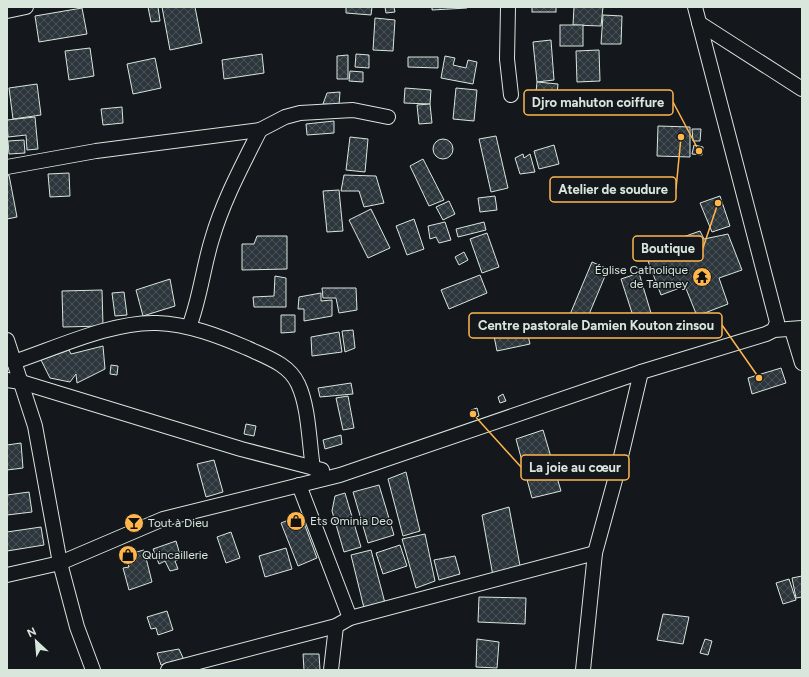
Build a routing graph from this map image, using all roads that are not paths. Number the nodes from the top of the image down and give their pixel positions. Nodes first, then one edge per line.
1 (26, 7) edge
2 (508, 7) edge
3 (695, 7) edge
4 (7, 11) edge
5 (698, 23) junction
6 (802, 89) edge
7 (511, 95) dead end
8 (388, 117) dead end
9 (260, 130) junction
10 (7, 167) edge
11 (189, 327) junction
12 (797, 329) edge
13 (774, 330) junction
14 (7, 340) edge
15 (14, 362) junction
16 (802, 363) edge
17 (641, 372) junction
18 (14, 381) edge
19 (313, 468) junction
20 (340, 475) junction
21 (299, 485) junction
22 (595, 553) junction
23 (60, 563) junction
24 (7, 575) edge
25 (350, 618) junction
26 (336, 626) junction
27 (93, 670) edge
28 (168, 670) edge
29 (331, 670) edge
30 (583, 670) edge

1 - 4 street
2 - 7 street
3 - 5 street
5 - 6 street
5 - 13 street
8 - 9 street
9 - 10 street
9 - 11 street
11 - 15 street
11 - 19 street
12 - 13 street
12 - 16 street
13 - 17 street
14 - 15 street
15 - 18 street
17 - 20 street
17 - 22 street
18 - 19 street
18 - 23 street
19 - 20 street
20 - 21 street
21 - 23 street
21 - 25 street
22 - 25 street
22 - 30 street
23 - 24 street
23 - 27 street
25 - 26 street
26 - 28 street
26 - 29 street

